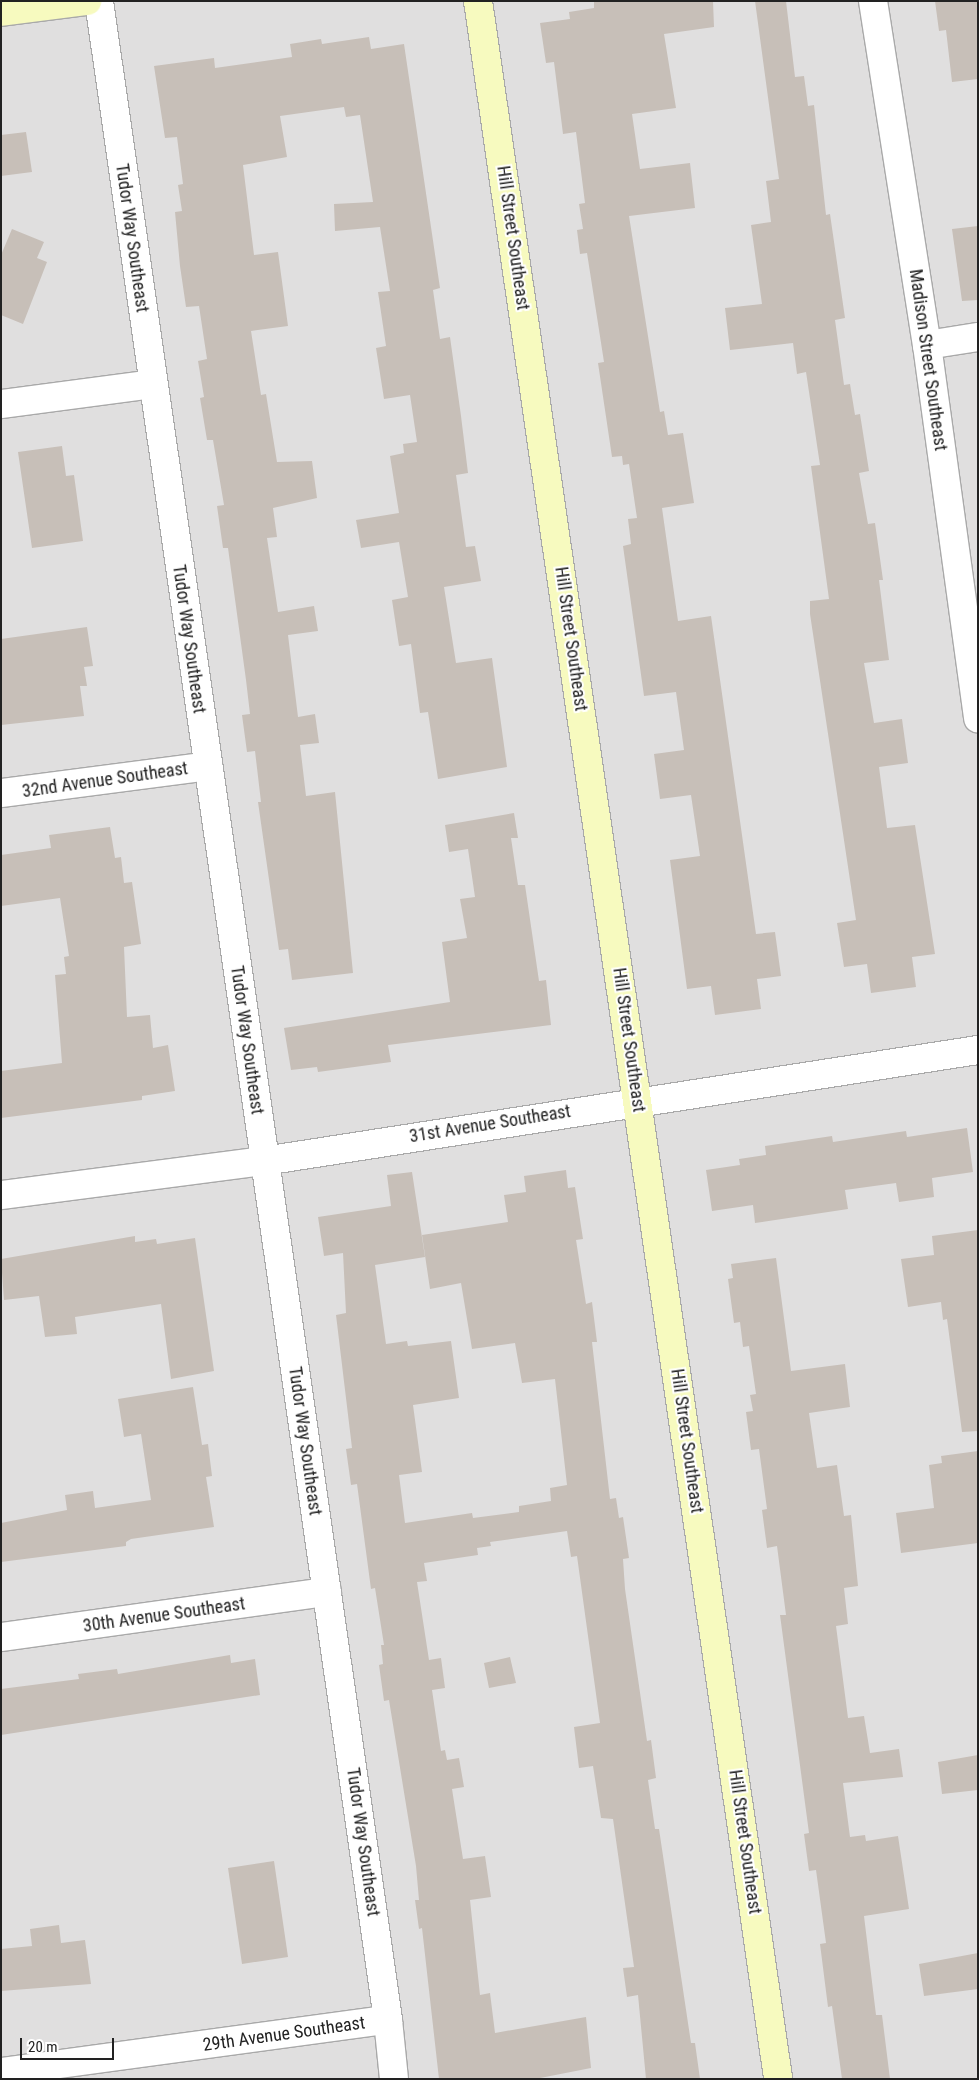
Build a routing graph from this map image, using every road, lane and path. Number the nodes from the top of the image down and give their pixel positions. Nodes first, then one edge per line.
1 (87, 1) edge
2 (99, 1) edge
3 (478, 1) edge
4 (873, 1) edge
5 (1, 12) edge
6 (978, 337) edge
7 (927, 344) junction
8 (152, 384) junction
9 (1, 404) edge
10 (975, 684) edge
11 (978, 719) edge
12 (208, 766) junction
13 (1, 793) edge
14 (978, 1050) edge
15 (638, 1100) junction
16 (264, 1161) junction
17 (1, 1195) edge
18 (327, 1592) junction
19 (1, 1637) edge
20 (388, 2020) junction
21 (1, 2072) edge
22 (394, 2079) edge
23 (778, 2079) edge

1 - 5 street
2 - 8 street, Tudor Way Southeast
3 - 15 street, Hill Street Southeast
4 - 7 street, Madison Street Southeast
6 - 7 street
7 - 10 street, Madison Street Southeast
8 - 9 street
8 - 12 street, Tudor Way Southeast
10 - 11 street, Madison Street Southeast
12 - 13 street, 32nd Avenue Southeast
12 - 16 street, Tudor Way Southeast
14 - 15 street, 31st Avenue Southeast
15 - 16 street, 31st Avenue Southeast
15 - 23 street, Hill Street Southeast
16 - 17 street, 31st Avenue Southeast
16 - 18 street, Tudor Way Southeast
18 - 19 street, 30th Avenue Southeast
18 - 20 street, Tudor Way Southeast
20 - 21 street, 29th Avenue Southeast
20 - 22 street, Tudor Way Southeast

